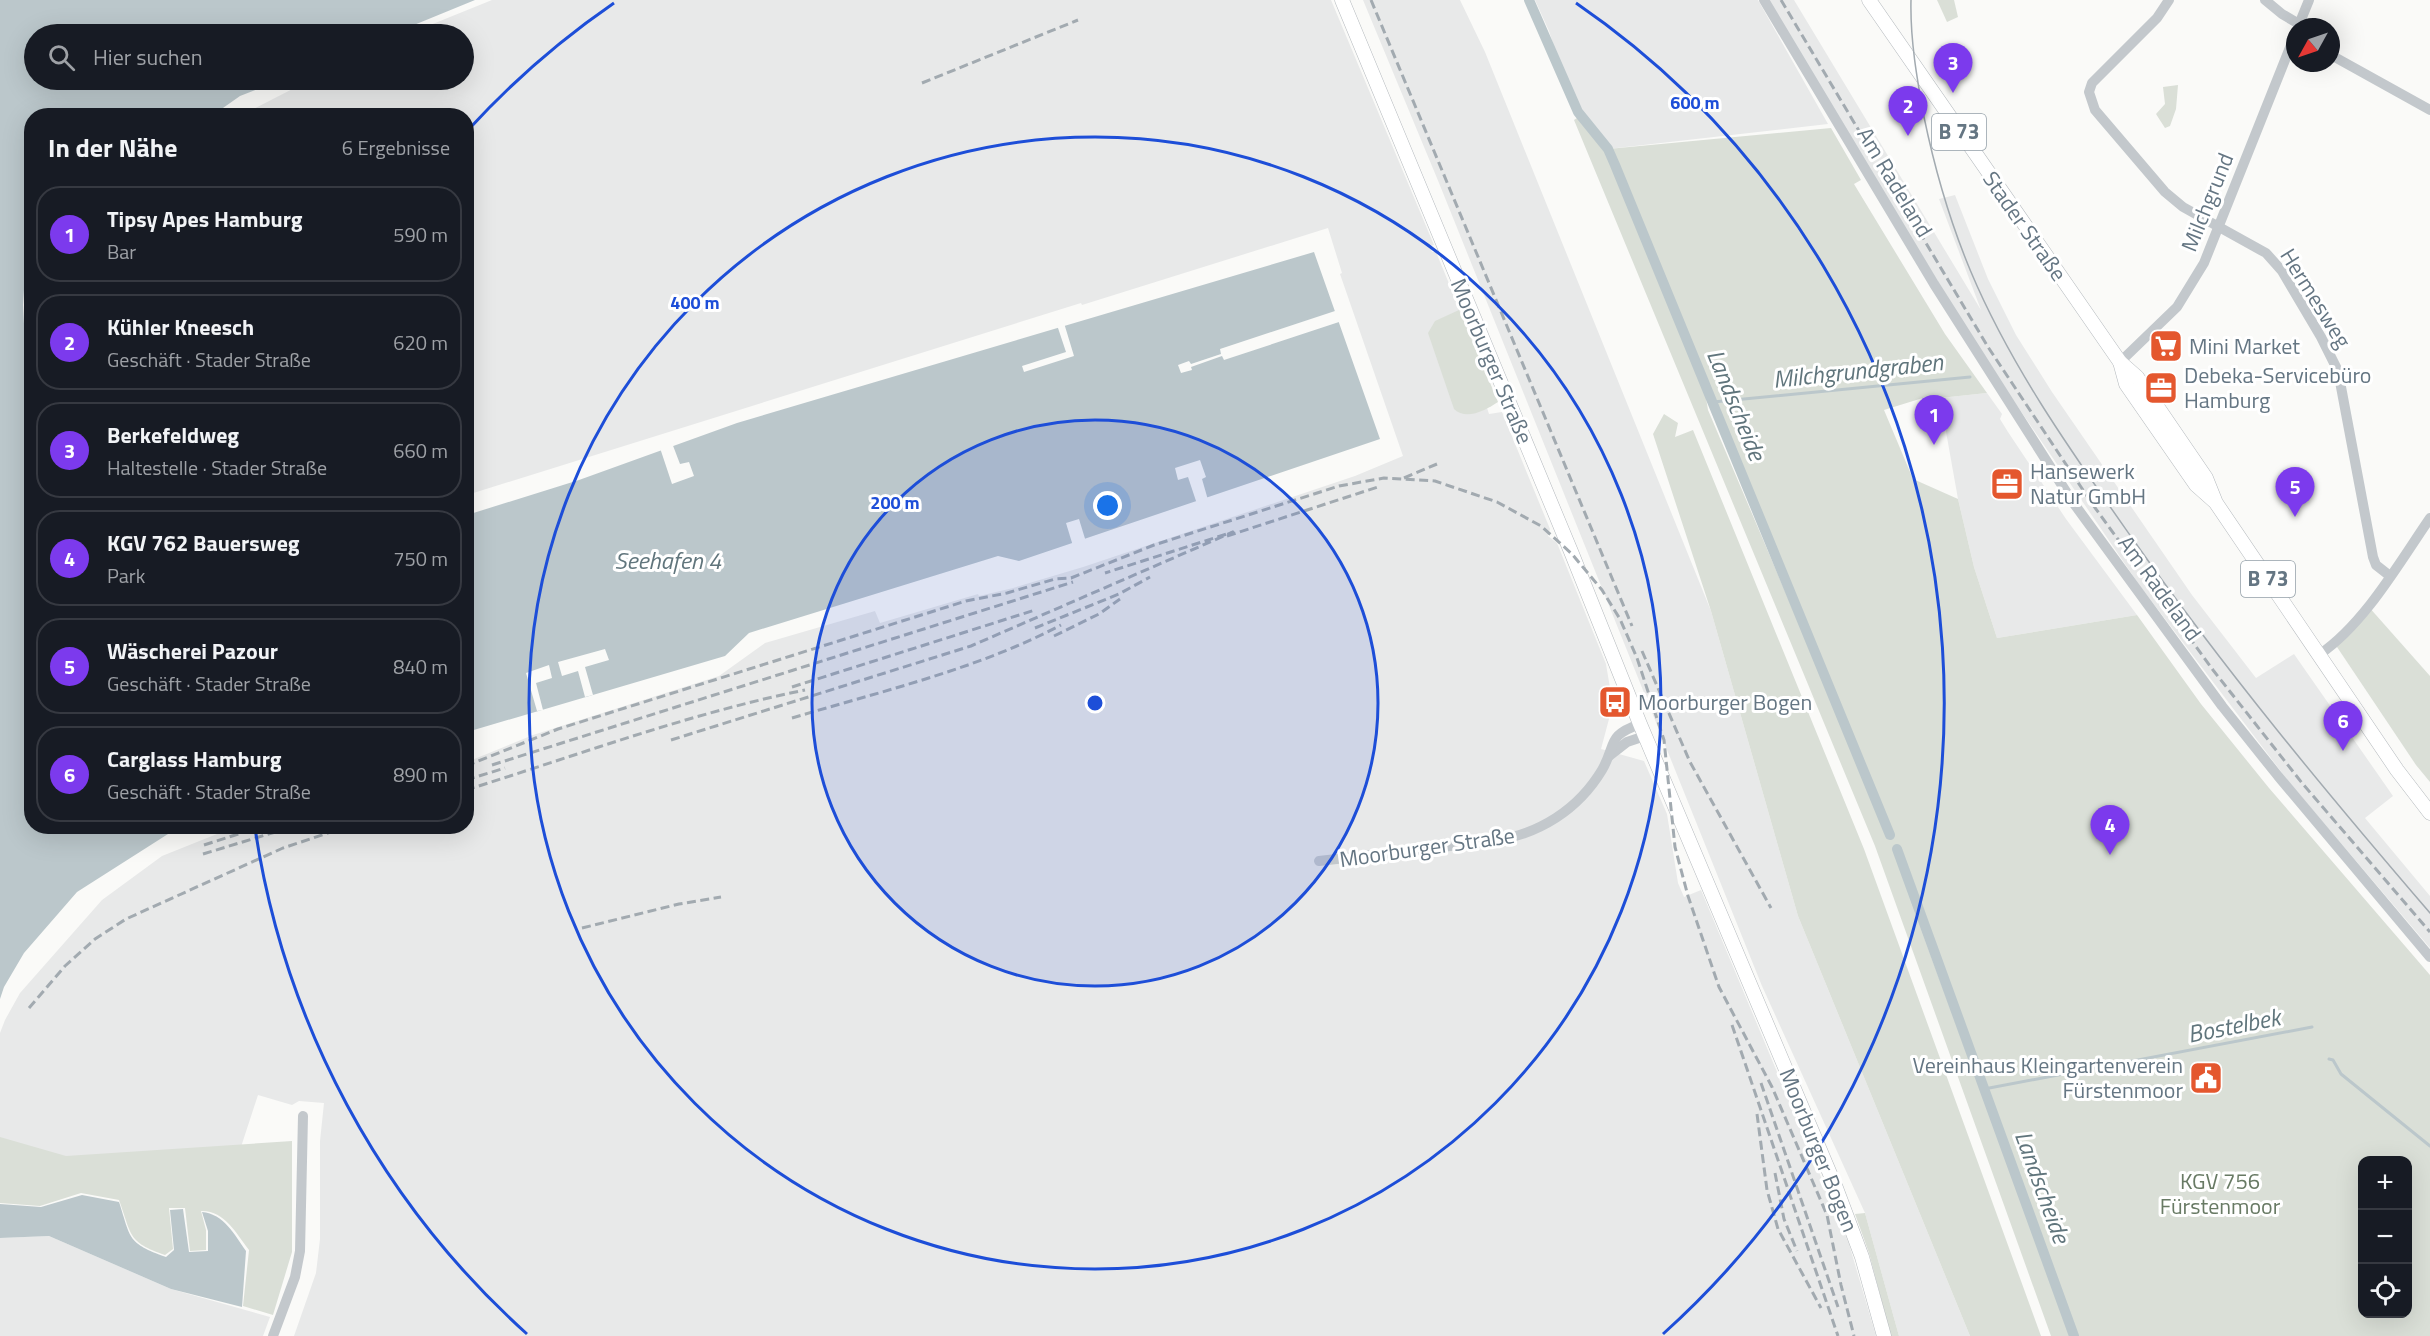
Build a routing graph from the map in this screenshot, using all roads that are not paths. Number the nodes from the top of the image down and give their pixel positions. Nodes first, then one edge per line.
1 (1341, 0) edge
2 (1764, 0) edge
3 (1869, 0) edge
4 (2169, 0) edge
5 (2265, 0) edge
6 (2309, 0) edge
7 (2302, 18) edge
8 (2286, 19) edge
9 (2286, 57) edge
10 (2340, 60) edge
11 (2430, 110) edge
12 (2218, 226) junction
13 (2120, 362) junction
14 (2430, 518) edge
15 (2390, 576) junction
16 (2320, 654) junction
17 (1642, 730) junction
18 (2430, 813) edge
19 (1319, 861) dead end
20 (2430, 957) edge
21 (303, 1116) dead end
22 (273, 1336) edge
23 (1884, 1336) edge

1 - 17 main road, Moorburger Straße
2 - 20 street, Am Radeland
3 - 13 main road, Stader Straße / B 73
4 - 12 street, Hermesweg
5 - 8 street
6 - 7 street, Milchgrund
9 - 12 street, Milchgrund
10 - 11 street
12 - 13 street, Milchgrund
12 - 15 street, Hermesweg
13 - 16 main road, Stader Straße / B 73
14 - 15 street
15 - 16 street
16 - 18 main road, Stader Straße / B 73
17 - 19 street, Moorburger Straße
17 - 23 main road, Moorburger Bogen
21 - 22 street

